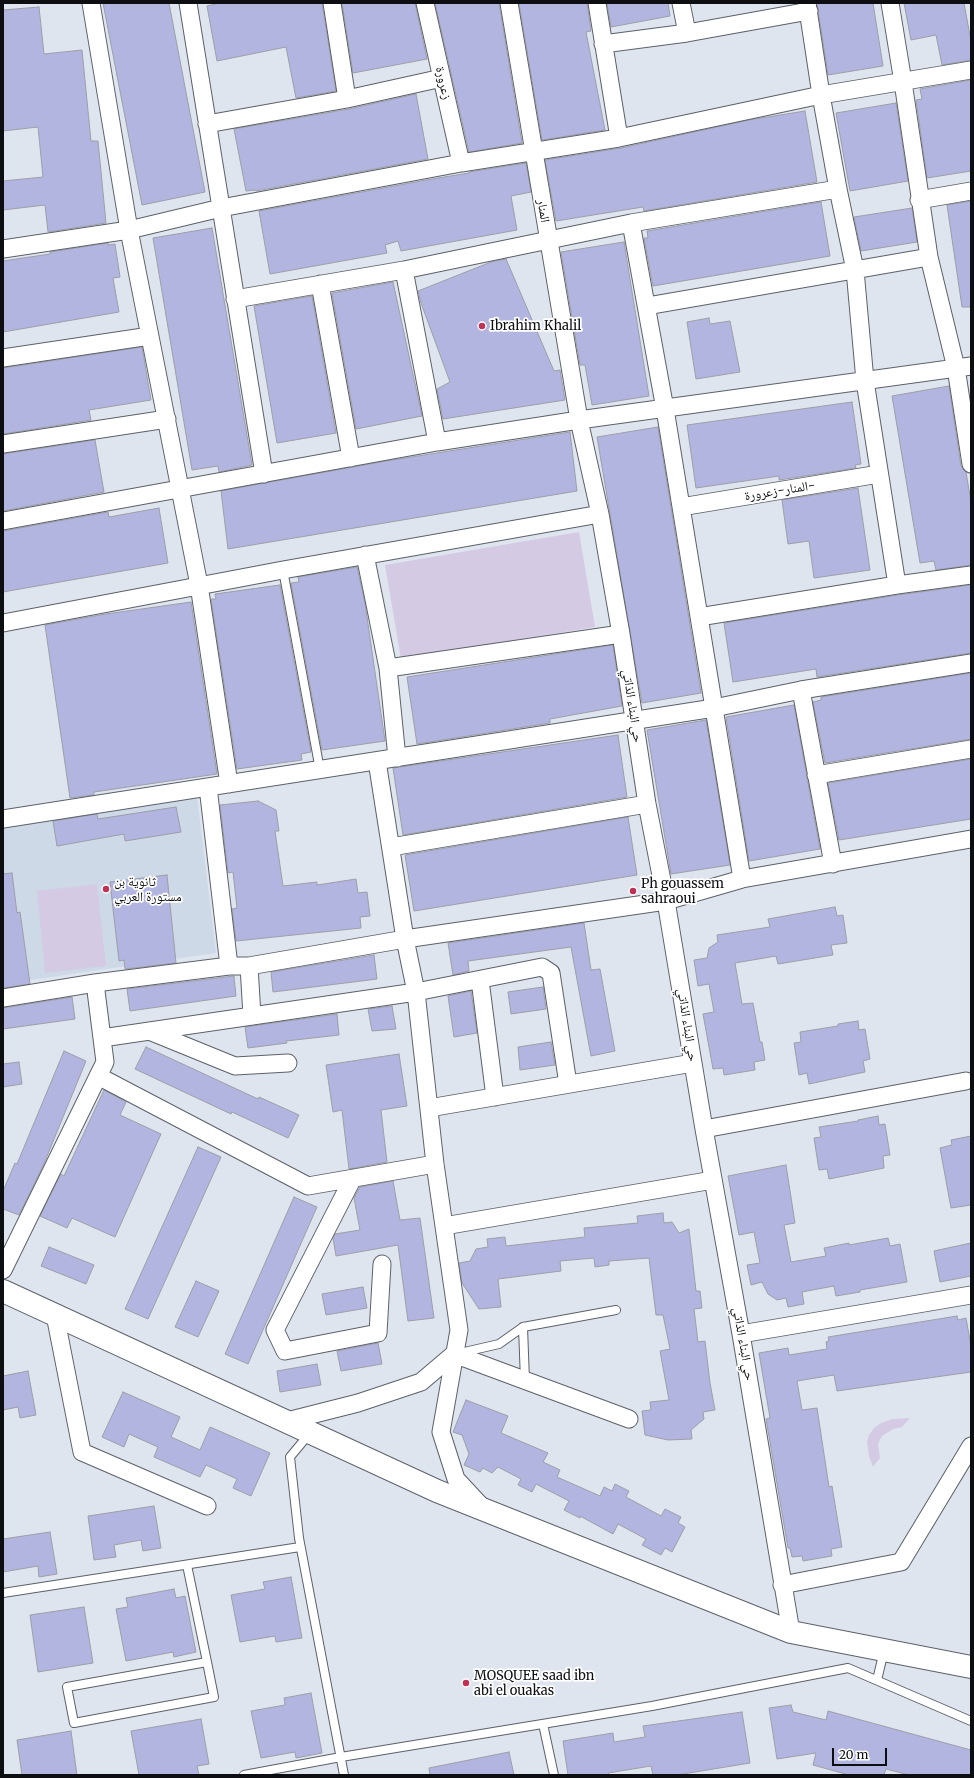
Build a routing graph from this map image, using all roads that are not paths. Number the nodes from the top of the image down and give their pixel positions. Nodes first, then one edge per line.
1 (91, 3) edge
2 (188, 3) edge
3 (332, 3) edge
4 (425, 3) edge
5 (509, 3) edge
6 (597, 3) edge
7 (681, 3) edge
8 (890, 3) edge
9 (808, 7) edge
10 (686, 33) junction
11 (604, 44) junction
12 (971, 70) edge
13 (442, 78) junction
14 (903, 82) junction
15 (821, 95) junction
16 (347, 99) junction
17 (207, 124) junction
18 (619, 138) junction
19 (534, 153) junction
20 (461, 163) junction
21 (838, 189) junction
22 (971, 191) edge
23 (919, 200) junction
24 (221, 208) junction
25 (631, 223) junction
26 (130, 230) junction
27 (548, 240) junction
28 (3, 250) edge
29 (929, 257) junction
30 (404, 270) junction
31 (855, 270) junction
32 (320, 284) junction
33 (235, 299) junction
34 (647, 306) junction
35 (150, 336) junction
36 (3, 358) edge
37 (964, 367) edge
38 (865, 381) junction
39 (665, 409) junction
40 (167, 419) junction
41 (579, 420) junction
42 (437, 442) junction
43 (3, 444) edge
44 (351, 458) junction
45 (971, 464) edge
46 (264, 474) junction
47 (879, 474) junction
48 (182, 489) junction
49 (681, 507) junction
50 (600, 514) junction
51 (3, 521) edge
52 (365, 555) junction
53 (283, 570) junction
54 (971, 575) edge
55 (200, 585) junction
56 (897, 585) junction
57 (699, 617) junction
58 (3, 623) edge
59 (621, 634) junction
60 (971, 663) edge
61 (388, 668) junction
62 (801, 690) junction
63 (714, 708) junction
64 (634, 720) junction
65 (971, 749) edge
66 (397, 758) junction
67 (377, 761) junction
68 (320, 770) junction
69 (816, 775) junction
70 (229, 784) junction
71 (208, 787) junction
72 (647, 804) junction
73 (3, 819) edge
74 (971, 839) edge
75 (391, 847) junction
76 (833, 864) junction
77 (742, 879) junction
78 (666, 902) junction
79 (405, 939) junction
80 (229, 966) junction
81 (249, 966) junction
82 (480, 980) junction
83 (95, 983) junction
84 (416, 992) junction
85 (3, 998) edge
86 (252, 1016) junction
87 (148, 1031) junction
88 (102, 1038) junction
89 (288, 1063) dead end
90 (693, 1063) junction
91 (98, 1076) junction
92 (966, 1081) dead end
93 (568, 1084) junction
94 (495, 1097) junction
95 (429, 1108) junction
96 (704, 1129) junction
97 (435, 1164) junction
98 (353, 1178) junction
99 (713, 1180) junction
100 (444, 1226) junction
101 (382, 1264) dead end
102 (3, 1270) edge
103 (3, 1291) edge
104 (971, 1295) edge
105 (616, 1310) dead end
106 (56, 1315) junction
107 (523, 1327) junction
108 (741, 1334) junction
109 (454, 1354) junction
110 (525, 1381) junction
111 (629, 1420) dead end
112 (287, 1421) junction
113 (310, 1432) junction
114 (971, 1446) edge
115 (207, 1506) dead end
116 (485, 1510) junction
117 (300, 1547) junction
118 (187, 1565) junction
119 (782, 1585) junction
120 (3, 1593) edge
121 (791, 1632) junction
122 (884, 1650) junction
123 (207, 1662) junction
124 (971, 1667) edge
125 (877, 1680) junction
126 (971, 1721) edge
127 (543, 1724) junction
128 (341, 1757) junction
129 (244, 1775) edge
130 (344, 1775) edge
131 (554, 1775) edge

1 - 26 street
2 - 17 street
3 - 16 street
4 - 13 street, زعرورة
5 - 19 street, المنار
6 - 11 street
7 - 10 street
8 - 14 street
9 - 10 street
9 - 15 street
10 - 11 street
11 - 18 street
12 - 14 street
13 - 16 street
13 - 20 street, زعرورة
14 - 15 street
14 - 23 street
15 - 18 street
15 - 21 street
16 - 17 street
17 - 24 street
18 - 19 street
19 - 20 street
19 - 27 street, المنار
20 - 24 street
21 - 25 street
21 - 31 street
22 - 23 street
23 - 29 street
24 - 26 street
24 - 33 street
25 - 27 street
25 - 34 street
26 - 28 street
26 - 35 street
27 - 30 street
27 - 41 street, المنار
29 - 31 street
29 - 37 street
30 - 32 street
30 - 42 street
31 - 34 street
31 - 38 street
32 - 33 street
32 - 44 street
33 - 46 street
34 - 39 street
35 - 36 street
35 - 40 street
37 - 38 street
37 - 45 street
38 - 39 street
38 - 47 street
39 - 41 street
39 - 49 street
40 - 43 street
40 - 48 street
41 - 42 street
41 - 50 street, حي البناء الذاتي
42 - 44 street
44 - 46 street
46 - 48 street
47 - 49 street, المنار-زعرورة-
47 - 56 street
48 - 51 street
48 - 55 street
49 - 57 street
50 - 52 street
50 - 59 street, حي البناء الذاتي
52 - 53 street
52 - 61 street
53 - 55 street
53 - 68 lane
54 - 56 street
55 - 58 street
55 - 70 street
56 - 57 street
57 - 63 street
59 - 61 street
59 - 64 street, حي البناء الذاتي
60 - 62 street
61 - 66 street
62 - 63 street
62 - 69 street
63 - 64 street
63 - 77 street
64 - 66 street
64 - 72 street, حي البناء الذاتي
65 - 69 street
66 - 67 street
67 - 68 street
67 - 75 street
68 - 70 street
69 - 76 street
70 - 71 street
71 - 73 street
71 - 80 street
72 - 75 street
72 - 78 street, حي البناء الذاتي
74 - 76 street
75 - 79 street
76 - 77 street
77 - 78 street
78 - 79 street
78 - 90 street, حي البناء الذاتي
79 - 81 street
79 - 84 street
80 - 81 street
80 - 83 street
81 - 86 street
82 - 84 street
82 - 93 street
82 - 94 street
83 - 85 street
83 - 88 street
84 - 86 street
84 - 95 street
86 - 87 street
87 - 88 street
87 - 89 street
88 - 91 street
90 - 93 street
90 - 96 street, حي البناء الذاتي
91 - 98 street
91 - 102 street
92 - 96 street
93 - 94 street
94 - 95 street
95 - 97 street
96 - 99 street, حي البناء الذاتي
97 - 98 street
97 - 100 street
98 - 101 street
99 - 100 street
99 - 108 street, حي البناء الذاتي
100 - 109 street
103 - 106 street
104 - 108 street
105 - 107 lane
106 - 112 street
106 - 115 street
107 - 109 lane
107 - 110 lane
108 - 119 street, حي البناء الذاتي
109 - 110 street
109 - 112 street
109 - 116 street
110 - 111 street
112 - 113 street
113 - 116 street
113 - 117 lane
114 - 119 street
116 - 121 street
117 - 118 lane
117 - 128 lane
118 - 120 lane
118 - 123 lane
119 - 121 street, حي البناء الذاتي
121 - 122 street
122 - 124 street
122 - 125 lane
123 - 123 lane
125 - 126 lane
125 - 127 lane
127 - 128 lane
127 - 131 lane
128 - 129 lane
128 - 130 lane

